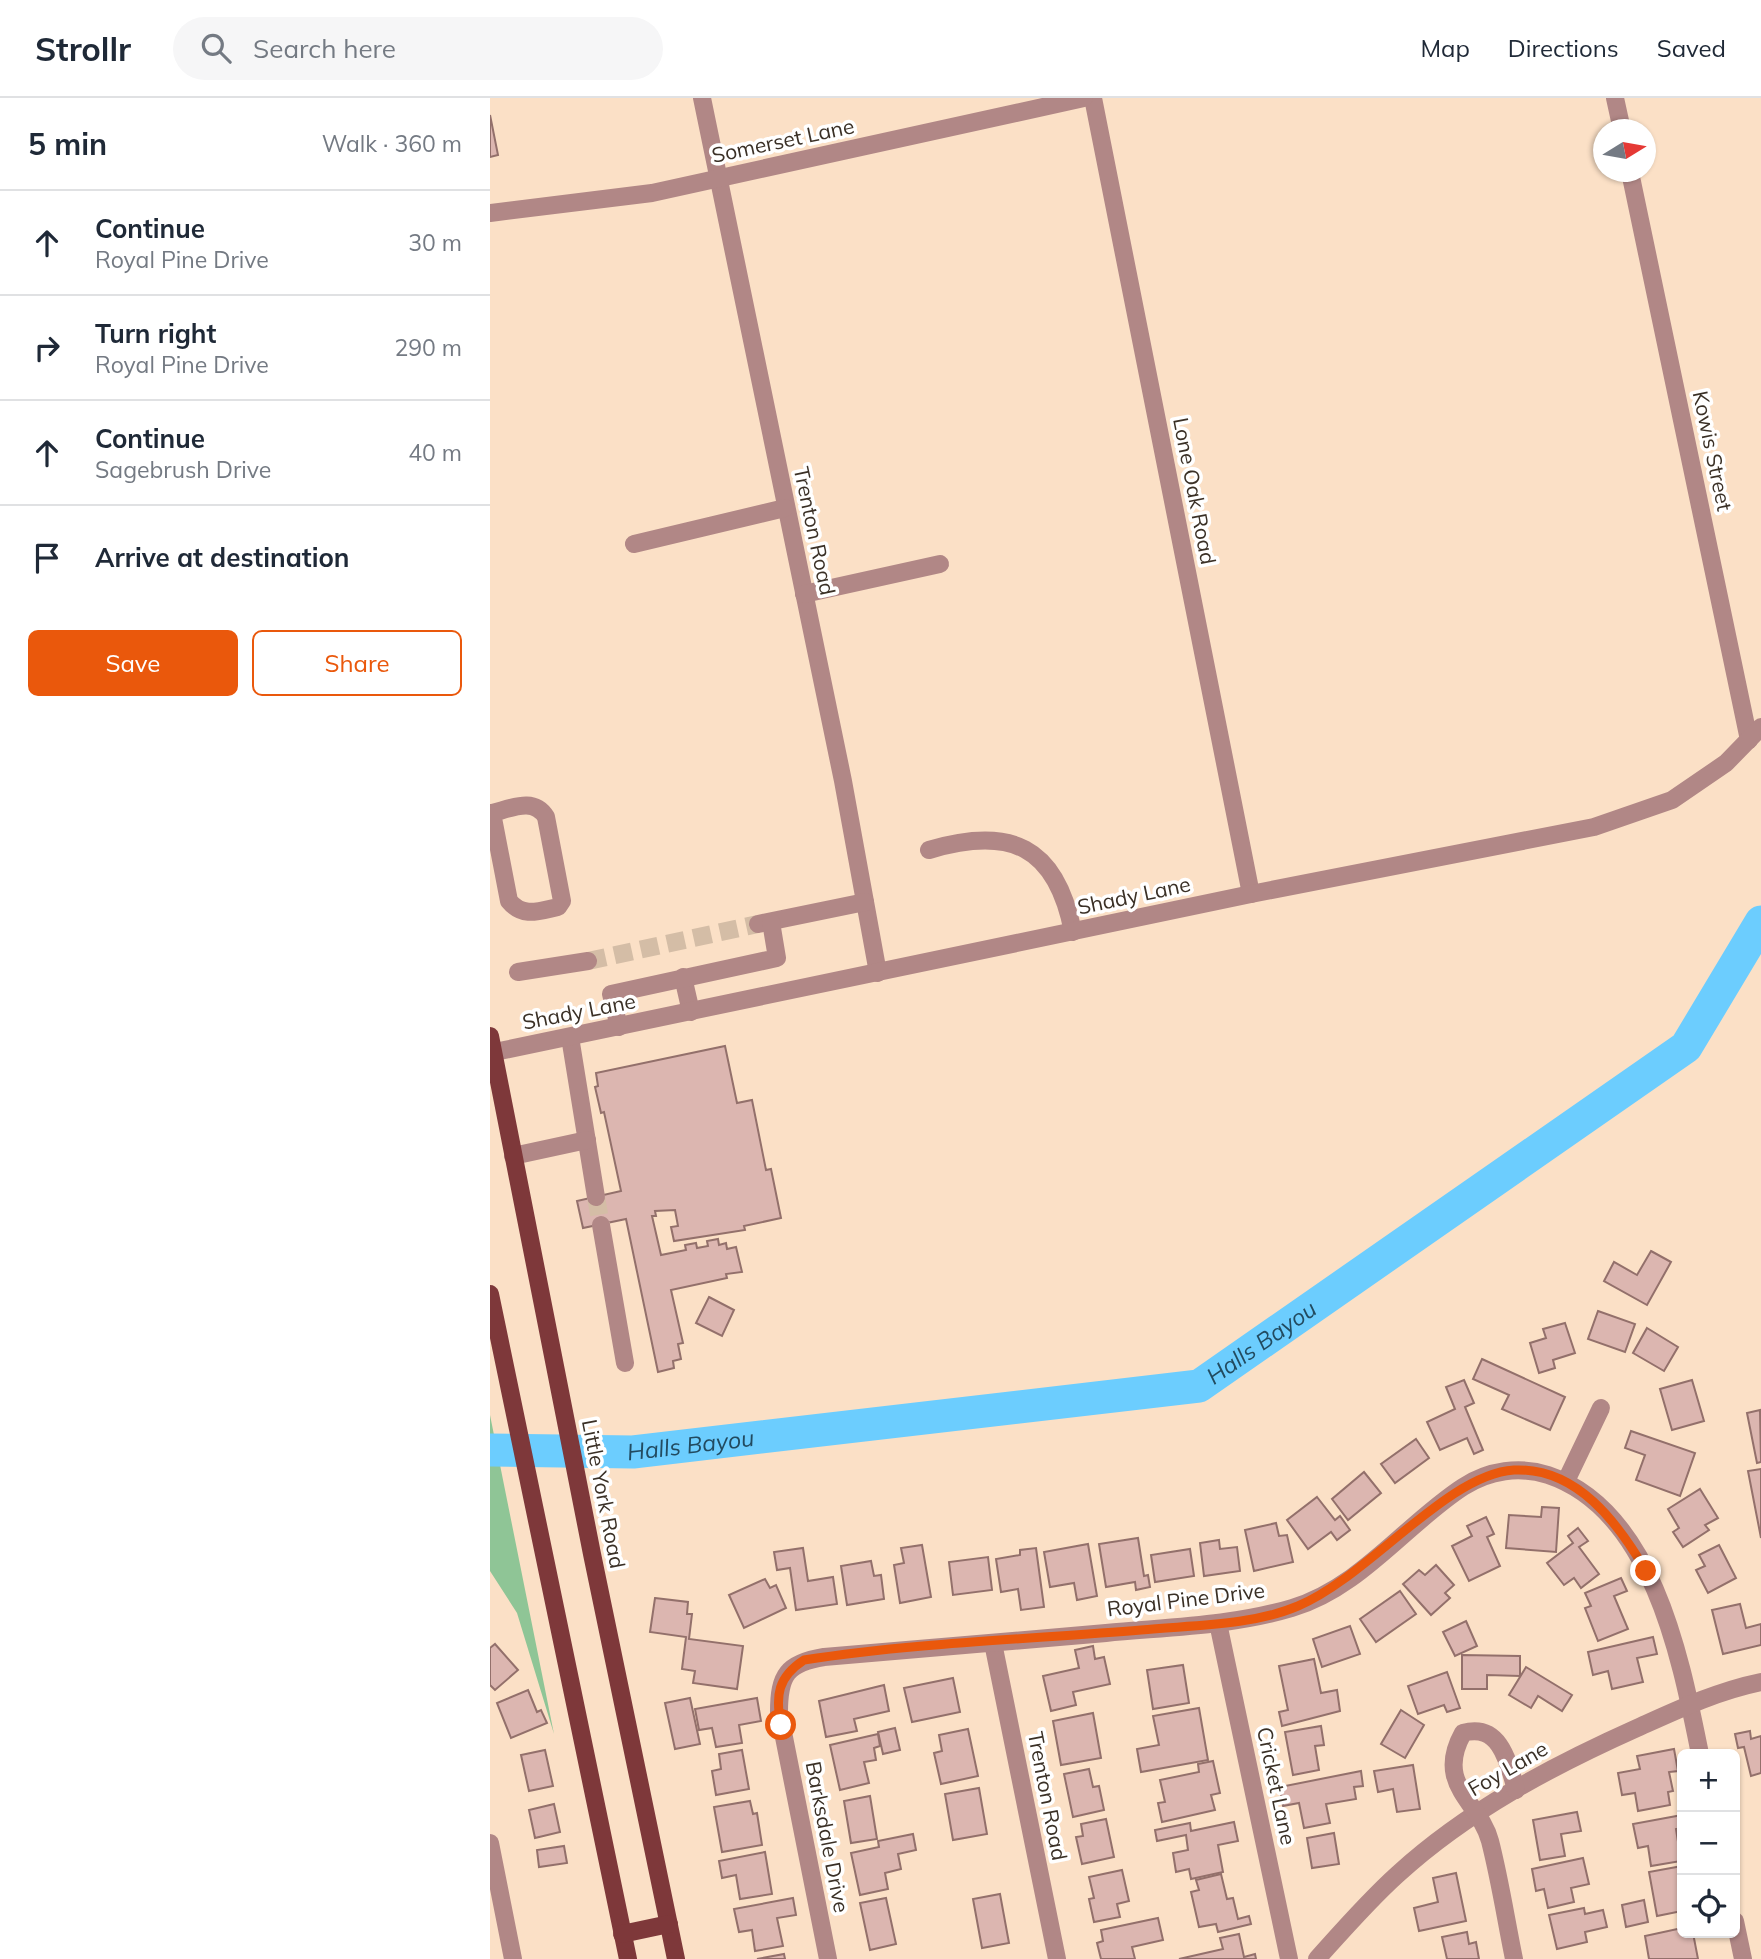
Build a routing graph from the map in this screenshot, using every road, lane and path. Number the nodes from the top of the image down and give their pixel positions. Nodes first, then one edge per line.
1 (702, 98) edge
2 (1084, 98) edge
3 (1093, 98) edge
4 (1615, 98) edge
5 (1620, 119) edge
6 (719, 179) junction
7 (1632, 182) edge
8 (490, 213) edge
9 (785, 508) junction
10 (634, 544) dead end
11 (940, 564) dead end
12 (804, 594) junction
13 (1755, 733) edge
14 (491, 813) edge
15 (929, 850) dead end
16 (497, 878) edge
17 (1251, 894) junction
18 (865, 902) junction
19 (1073, 932) junction
20 (588, 961) tunnel mouth
21 (518, 972) dead end
22 (878, 973) junction
23 (683, 977) junction
24 (691, 1012) junction
25 (619, 1027) junction
26 (570, 1037) junction
27 (491, 1047) edge
28 (587, 1140) junction
29 (513, 1156) junction
30 (596, 1197) tunnel mouth
31 (601, 1224) tunnel mouth
32 (490, 1294) edge
33 (625, 1363) dead end
34 (1601, 1408) dead end
35 (1566, 1481) junction
36 (1218, 1623) junction
37 (993, 1643) junction
38 (1761, 1682) edge
39 (1690, 1704) junction
40 (781, 1725) joint
41 (1699, 1749) edge
42 (1516, 1790) junction
43 (1474, 1814) junction
44 (490, 1843) edge
45 (669, 1924) junction
46 (622, 1934) junction
47 (1738, 1938) edge
48 (513, 1959) edge
49 (628, 1959) edge
50 (676, 1959) edge
51 (828, 1959) edge
52 (1057, 1959) edge
53 (1289, 1959) edge
54 (1317, 1959) edge
55 (1514, 1959) edge
56 (1742, 1959) edge

1 - 6 street, Trenton Road
2 - 6 street, Somerset Lane
3 - 17 street, Lone Oak Road
4 - 5 street
6 - 8 street, Somerset Lane
6 - 9 street, Trenton Road
7 - 13 street, Kowis Street
9 - 10 street
9 - 12 street, Trenton Road
11 - 12 street
12 - 18 street, Trenton Road
13 - 17 street, Shady Lane
14 - 16 street
14 - 16 street
15 - 19 street
17 - 19 street, Shady Lane
18 - 22 street, Trenton Road
18 - 23 street
19 - 22 street, Shady Lane
20 - 21 street
22 - 24 street, Shady Lane
23 - 24 street
23 - 25 street
24 - 25 street, Shady Lane
25 - 26 street, Shady Lane
26 - 27 street, Shady Lane
26 - 28 street
27 - 29 main road, Little York Road
28 - 29 street
28 - 30 street
29 - 45 main road, Little York Road
31 - 33 street
32 - 46 main road
34 - 35 street
35 - 36 street, Royal Pine Drive
35 - 39 street
36 - 37 street, Royal Pine Drive
36 - 53 street, Cricket Lane
37 - 40 street, Royal Pine Drive
37 - 52 street, Trenton Road
38 - 39 street, Foy Lane
39 - 41 street
39 - 42 street, Foy Lane
40 - 51 street, Barksdale Drive
42 - 43 street, Foy Lane
42 - 43 street
43 - 54 street, Foy Lane
43 - 55 street
44 - 48 street
45 - 46 main road
45 - 50 main road, Little York Road
46 - 49 main road
47 - 56 street

